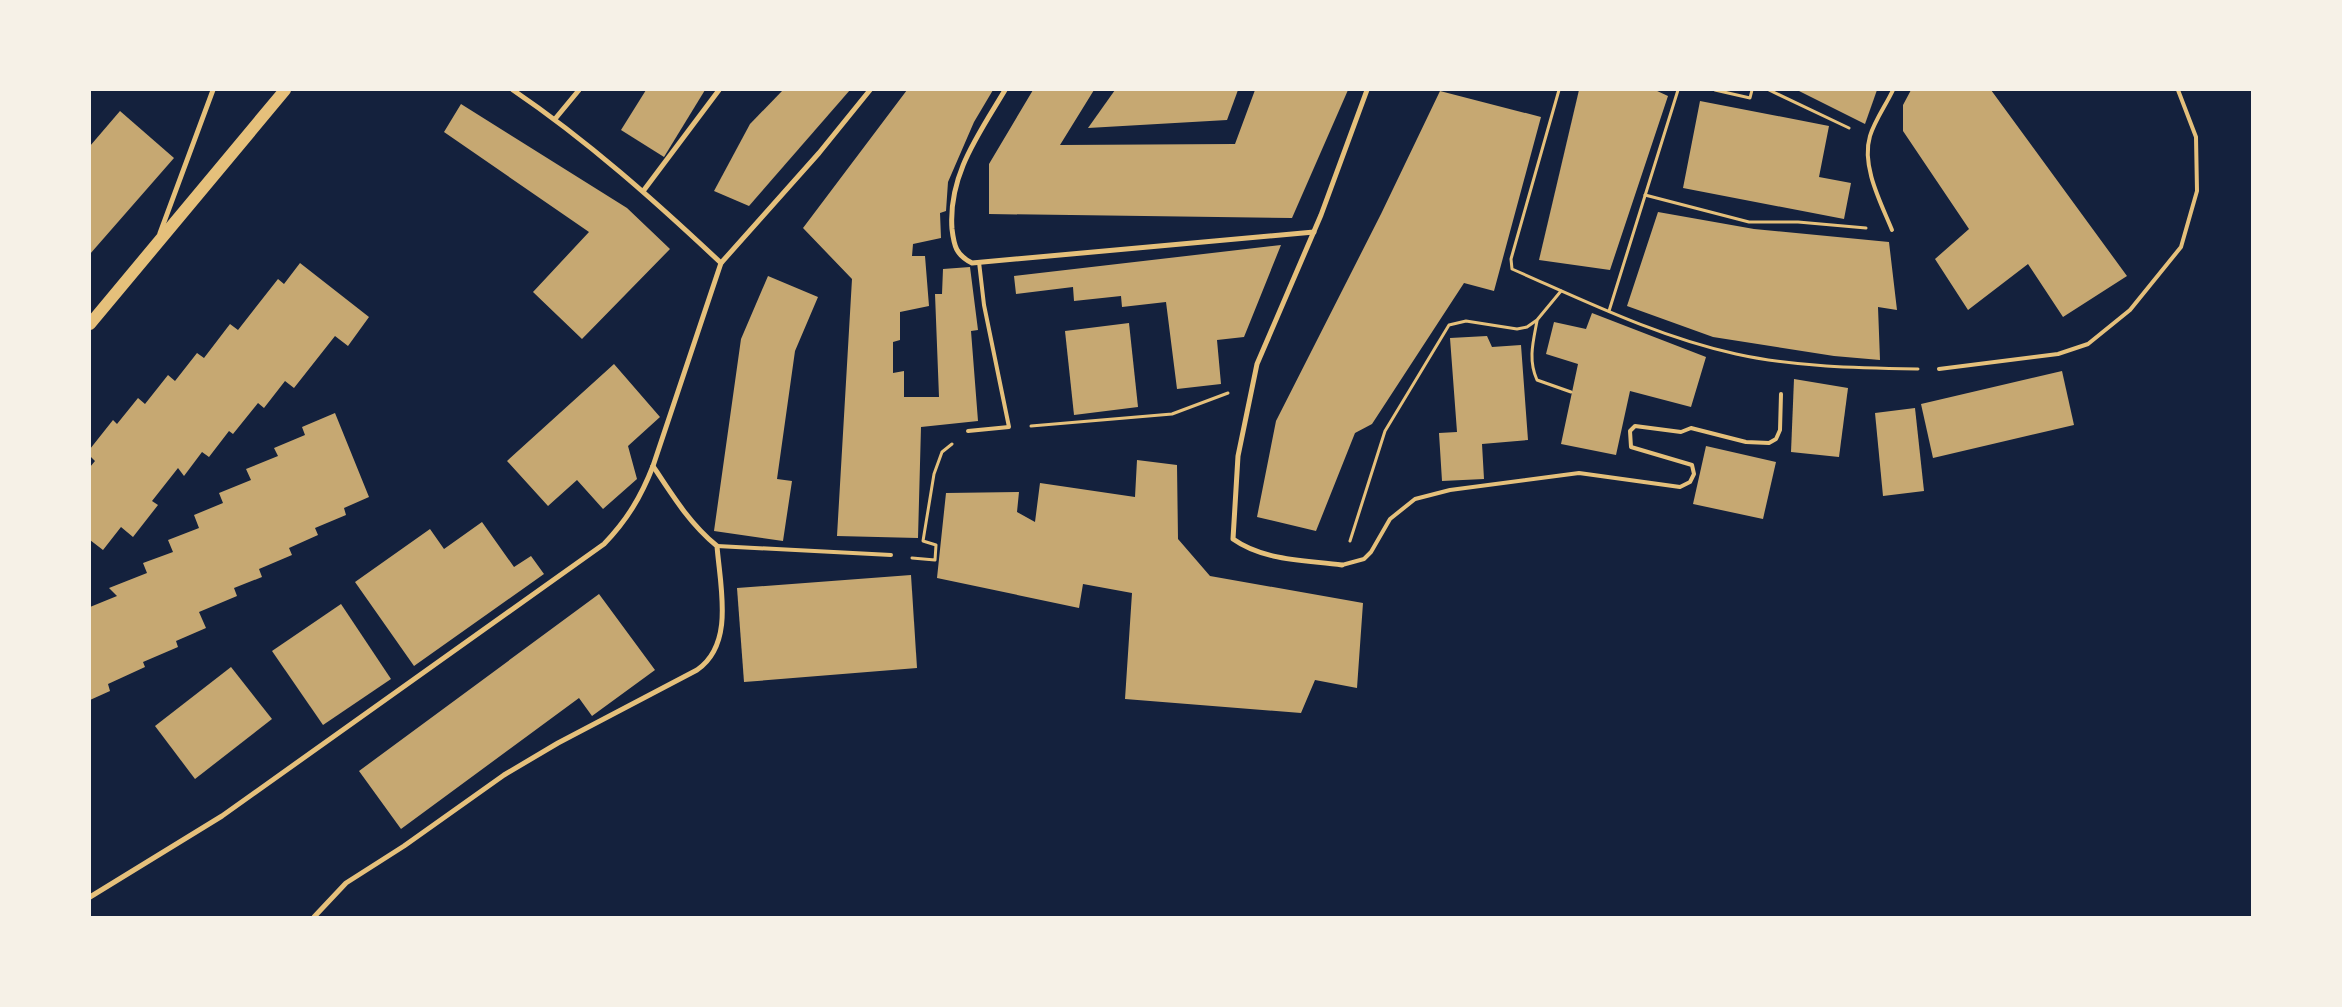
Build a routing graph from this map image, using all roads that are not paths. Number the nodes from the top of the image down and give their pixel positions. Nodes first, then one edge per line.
1 (213, 90) edge
2 (285, 90) edge
3 (513, 90) edge
4 (579, 90) edge
5 (719, 90) edge
6 (870, 90) edge
7 (1005, 90) edge
8 (1367, 90) edge
9 (1893, 90) edge
10 (2178, 90) edge
11 (555, 119) junction
12 (644, 190) junction
13 (1892, 230) road end
14 (1314, 232) junction
15 (156, 244) junction
16 (979, 262) junction
17 (721, 263) junction
18 (90, 324) edge
19 (1939, 369) road end
20 (1781, 394) dead end
21 (968, 431) road end
22 (653, 466) junction
23 (717, 546) junction
24 (891, 555) road end
25 (1342, 565) joint
26 (90, 897) edge
27 (314, 917) edge

1 - 15 street
2 - 15 main road
3 - 11 street
4 - 11 street
5 - 12 street
6 - 17 street
7 - 16 street
8 - 14 street
9 - 13 lane
10 - 19 lane
11 - 12 street
12 - 17 street
14 - 16 street
14 - 25 street
15 - 18 main road
16 - 21 lane
17 - 22 street
20 - 25 lane
22 - 23 street
22 - 26 street
23 - 24 lane
23 - 27 street

